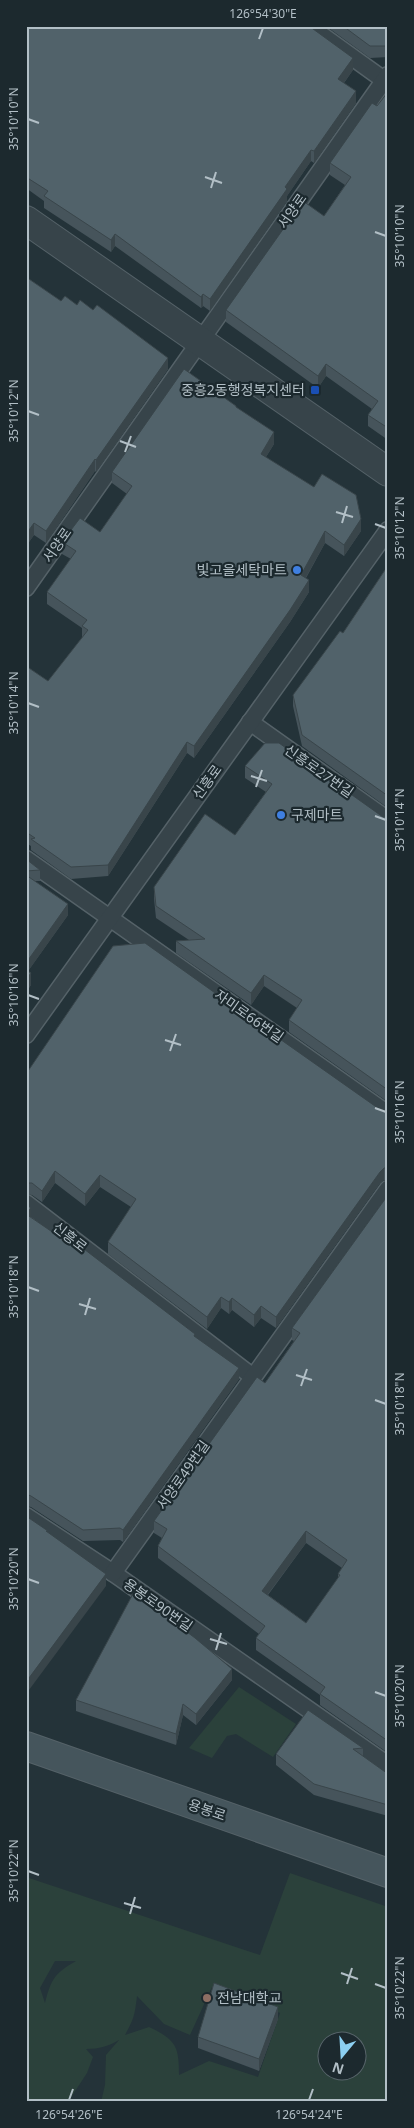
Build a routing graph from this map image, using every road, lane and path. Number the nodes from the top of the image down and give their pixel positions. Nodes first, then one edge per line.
1 (310, 26) edge
2 (386, 78) edge
3 (26, 220) edge
4 (200, 341) junction
5 (388, 472) edge
6 (388, 530) edge
7 (29, 578) edge
8 (250, 722) junction
9 (388, 820) edge
10 (26, 859) edge
11 (110, 918) junction
12 (26, 1035) edge
13 (388, 1114) edge
14 (388, 1189) edge
15 (26, 1203) edge
16 (253, 1377) junction
17 (26, 1516) edge
18 (113, 1573) junction
19 (26, 1746) edge
20 (388, 1765) edge
21 (388, 1873) edge

1 - 2 lane
2 - 4 lane, 서양로
3 - 4 street
4 - 5 street
4 - 7 lane, 서양로
6 - 8 lane, 신흥로
8 - 9 lane, 신흥로27번길
8 - 11 lane, 신흥로
10 - 11 lane, 자미로66번길
11 - 12 lane, 신흥로
11 - 13 lane, 자미로66번길
14 - 16 lane, 서양로49번길
15 - 16 lane, 신흥로
16 - 18 lane, 서양로49번길
17 - 18 lane, 용봉로90번길
18 - 20 lane, 용봉로90번길
19 - 21 main road, 용봉로

